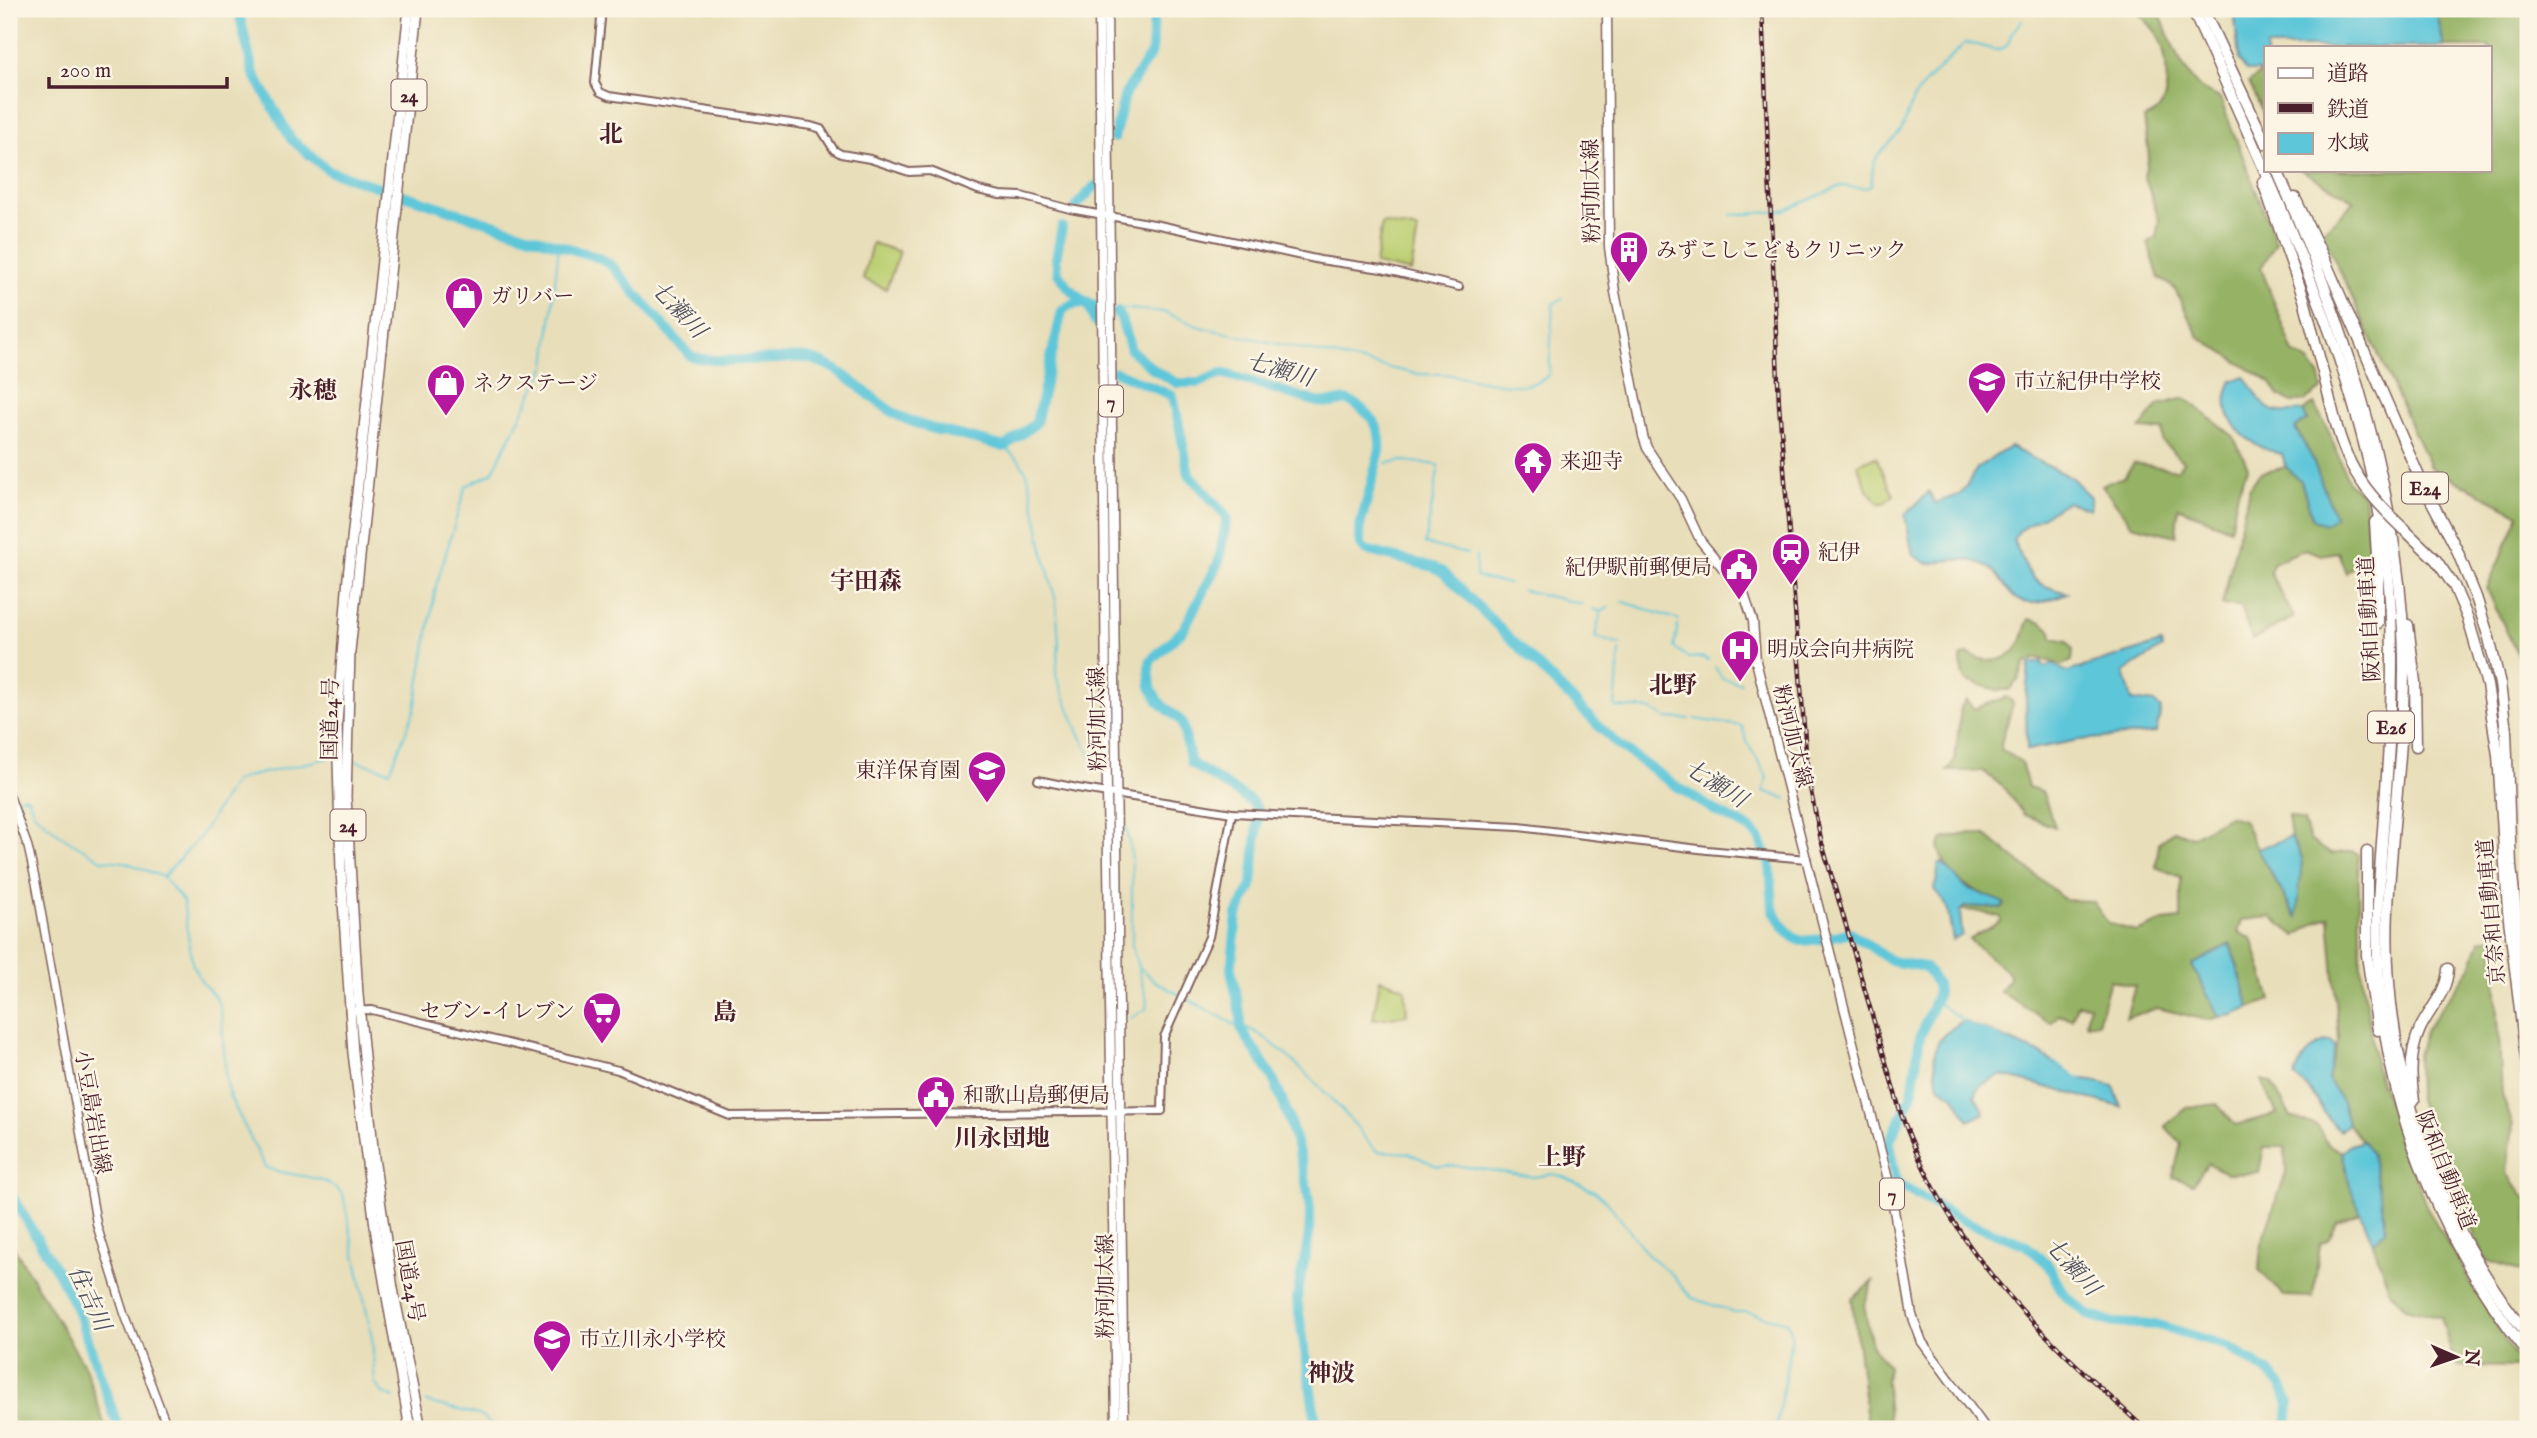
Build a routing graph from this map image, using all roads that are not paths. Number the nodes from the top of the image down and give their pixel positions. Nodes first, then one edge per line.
1 (409, 9) edge
2 (418, 9) edge
3 (598, 9) edge
4 (1099, 9) edge
5 (1107, 9) edge
6 (1608, 9) edge
7 (2192, 9) edge
8 (2203, 9) edge
9 (2231, 93) junction
10 (2264, 139) edge
11 (2264, 170) edge
12 (2265, 172) edge
13 (2279, 172) edge
14 (2279, 172) edge
15 (396, 180) junction
16 (1105, 215) junction
17 (391, 218) junction
18 (1458, 287) dead end
19 (2347, 382) junction
20 (2393, 539) junction
21 (2378, 623) dead end
22 (2416, 746) dead end
23 (1038, 780) dead end
24 (1111, 792) junction
25 (9, 794) edge
26 (1232, 813) junction
27 (2505, 822) junction
28 (2367, 851) dead end
29 (1807, 859) junction
30 (2448, 969) dead end
31 (360, 1010) junction
32 (349, 1011) junction
33 (2528, 1024) edge
34 (2528, 1075) edge
35 (2400, 1108) junction
36 (1115, 1111) junction
37 (2467, 1244) junction
38 (2528, 1335) edge
39 (2528, 1353) edge
40 (168, 1429) edge
41 (410, 1429) edge
42 (421, 1429) edge
43 (1116, 1429) edge
44 (1124, 1429) edge
45 (1986, 1429) edge

1 - 15 highway, 国道24号 / 24
2 - 15 highway, 国道24号 / 24
3 - 16 street
4 - 16 main road, 粉河加太線 / 7
5 - 16 main road, 粉河加太線 / 7
6 - 29 main road, 粉河加太線 / 7
7 - 9 highway, 阪和自動車道
8 - 10 highway
9 - 11 highway, 阪和自動車道 / E26
9 - 27 highway, E24, bridge
12 - 19 highway, 阪和自動車道 / E26
13 - 20 highway, 阪和自動車道 / E26
14 - 27 highway, E24
15 - 17 highway, 国道24号 / 24
16 - 18 street
16 - 24 main road, 粉河加太線 / 7
17 - 31 highway, 国道24号 / 24
17 - 32 highway, 国道24号 / 24
19 - 21 highway
19 - 35 highway, 阪和自動車道 / E26
20 - 22 highway
20 - 37 highway, 阪和自動車道 / E26
23 - 24 street
24 - 26 street
24 - 36 main road, 粉河加太線 / 7
25 - 40 main road, 小豆島岩出線
26 - 29 street
26 - 36 street
27 - 33 highway, E24
27 - 34 highway, 京奈和自動車道 / E24
28 - 35 highway
29 - 45 main road, 粉河加太線 / 7
30 - 37 highway
31 - 32 street
31 - 36 street
31 - 42 highway, 国道24号 / 24
32 - 41 highway, 国道24号 / 24
35 - 39 highway, 阪和自動車道 / E26
36 - 43 main road, 粉河加太線 / 7
36 - 44 main road, 粉河加太線 / 7
37 - 38 highway, 阪和自動車道 / E26

